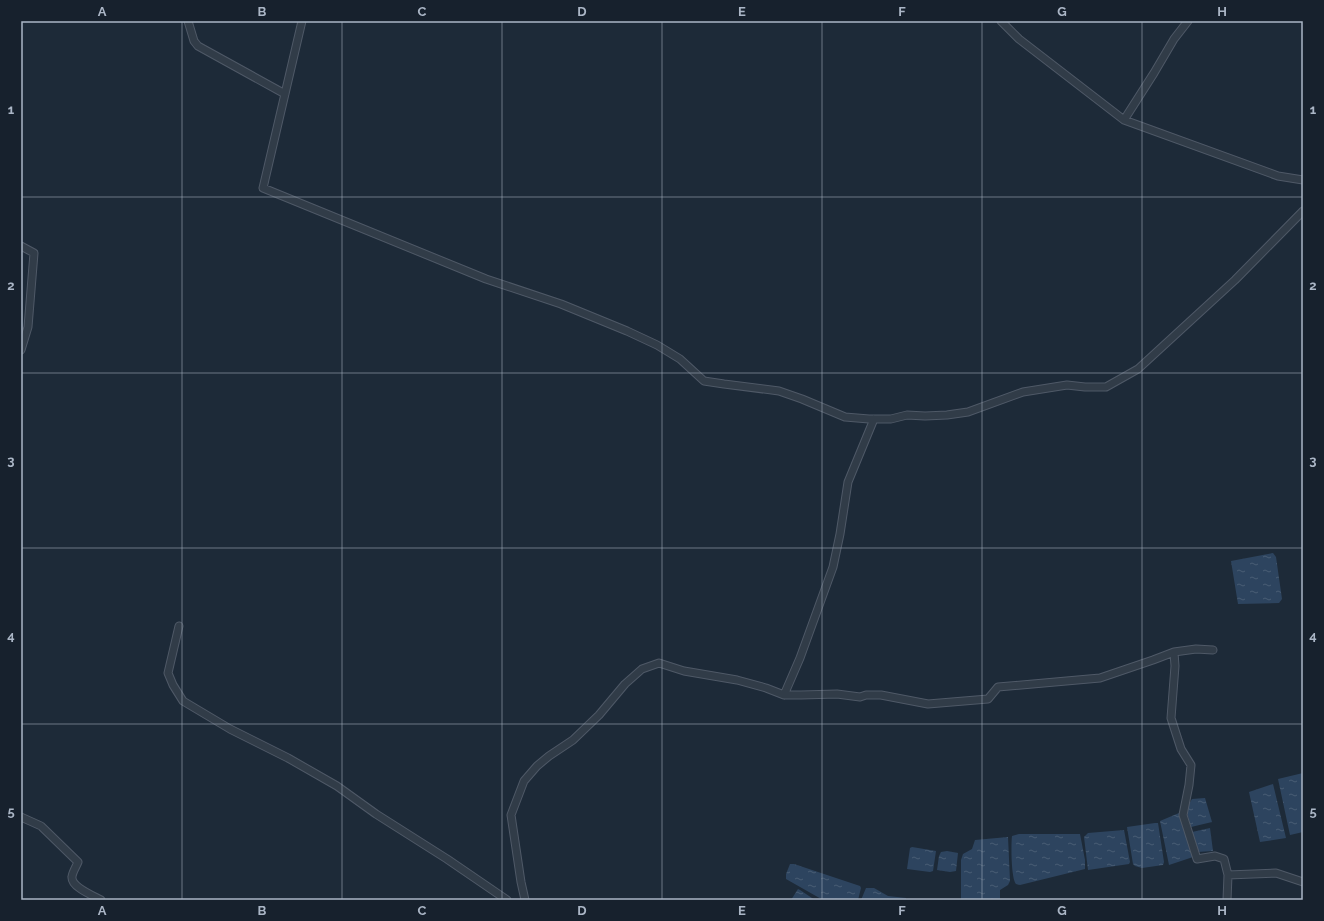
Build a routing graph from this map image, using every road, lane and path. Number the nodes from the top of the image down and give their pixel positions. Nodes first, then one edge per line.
1 (188, 21) edge
2 (302, 21) edge
3 (1001, 21) edge
4 (1188, 21) edge
5 (285, 94) junction
6 (1124, 120) junction
7 (1303, 180) edge
8 (1303, 211) edge
9 (21, 246) edge
10 (21, 350) edge
11 (874, 419) junction
12 (179, 626) dead end
13 (1213, 650) dead end
14 (1174, 652) junction
15 (784, 695) junction
16 (21, 818) edge
17 (1228, 875) junction
18 (1303, 882) edge
19 (101, 900) edge
20 (507, 900) edge
21 (525, 900) edge
22 (1227, 900) edge

1 - 5 street
2 - 5 street
3 - 6 street
4 - 6 street
5 - 11 street
6 - 7 street
8 - 11 street
9 - 10 street
11 - 15 street
12 - 20 street
13 - 14 street
14 - 15 street
14 - 17 street
15 - 21 street
16 - 19 street
17 - 18 street
17 - 22 street

